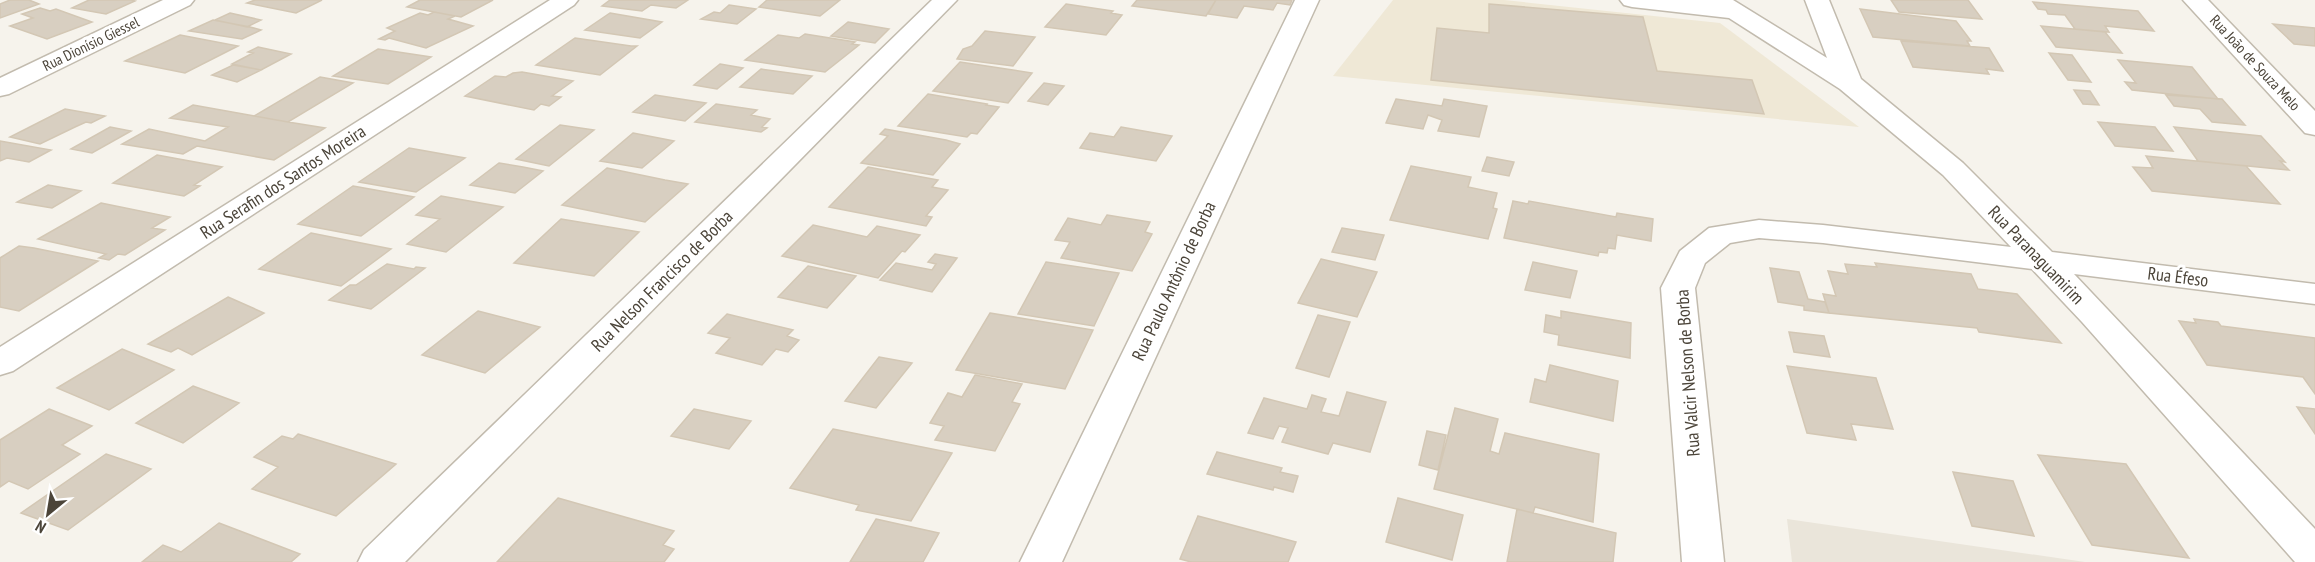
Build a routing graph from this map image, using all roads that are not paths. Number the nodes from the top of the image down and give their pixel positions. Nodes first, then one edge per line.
1 (182, 0) edge
2 (566, 0) edge
3 (945, 0) edge
4 (1308, 0) edge
5 (1632, 0) edge
6 (1817, 0) edge
7 (2195, 0) edge
8 (1727, 6) edge
9 (1849, 82) junction
10 (0, 88) edge
11 (2315, 127) edge
12 (2042, 260) junction
13 (2315, 294) edge
14 (0, 363) edge
15 (2315, 556) edge
16 (380, 562) edge
17 (1041, 562) edge
18 (1704, 562) edge

1 - 10 street, Rua Dionísio Giessel
2 - 14 street, Rua Serafin dos Santos Moreira
3 - 16 street, Rua Nelson Francisco de Borba
4 - 17 street, Rua Paulo Antônio de Borba
5 - 8 street
6 - 9 street
7 - 11 street, Rua João de Souza Melo
8 - 9 street, Rua Paranaguamirim
9 - 12 street, Rua Paranaguamirim
12 - 13 street, Rua Éfeso
12 - 15 street, Rua Paranaguamirim
12 - 18 street, Rua Valcir Nelson de Borba

